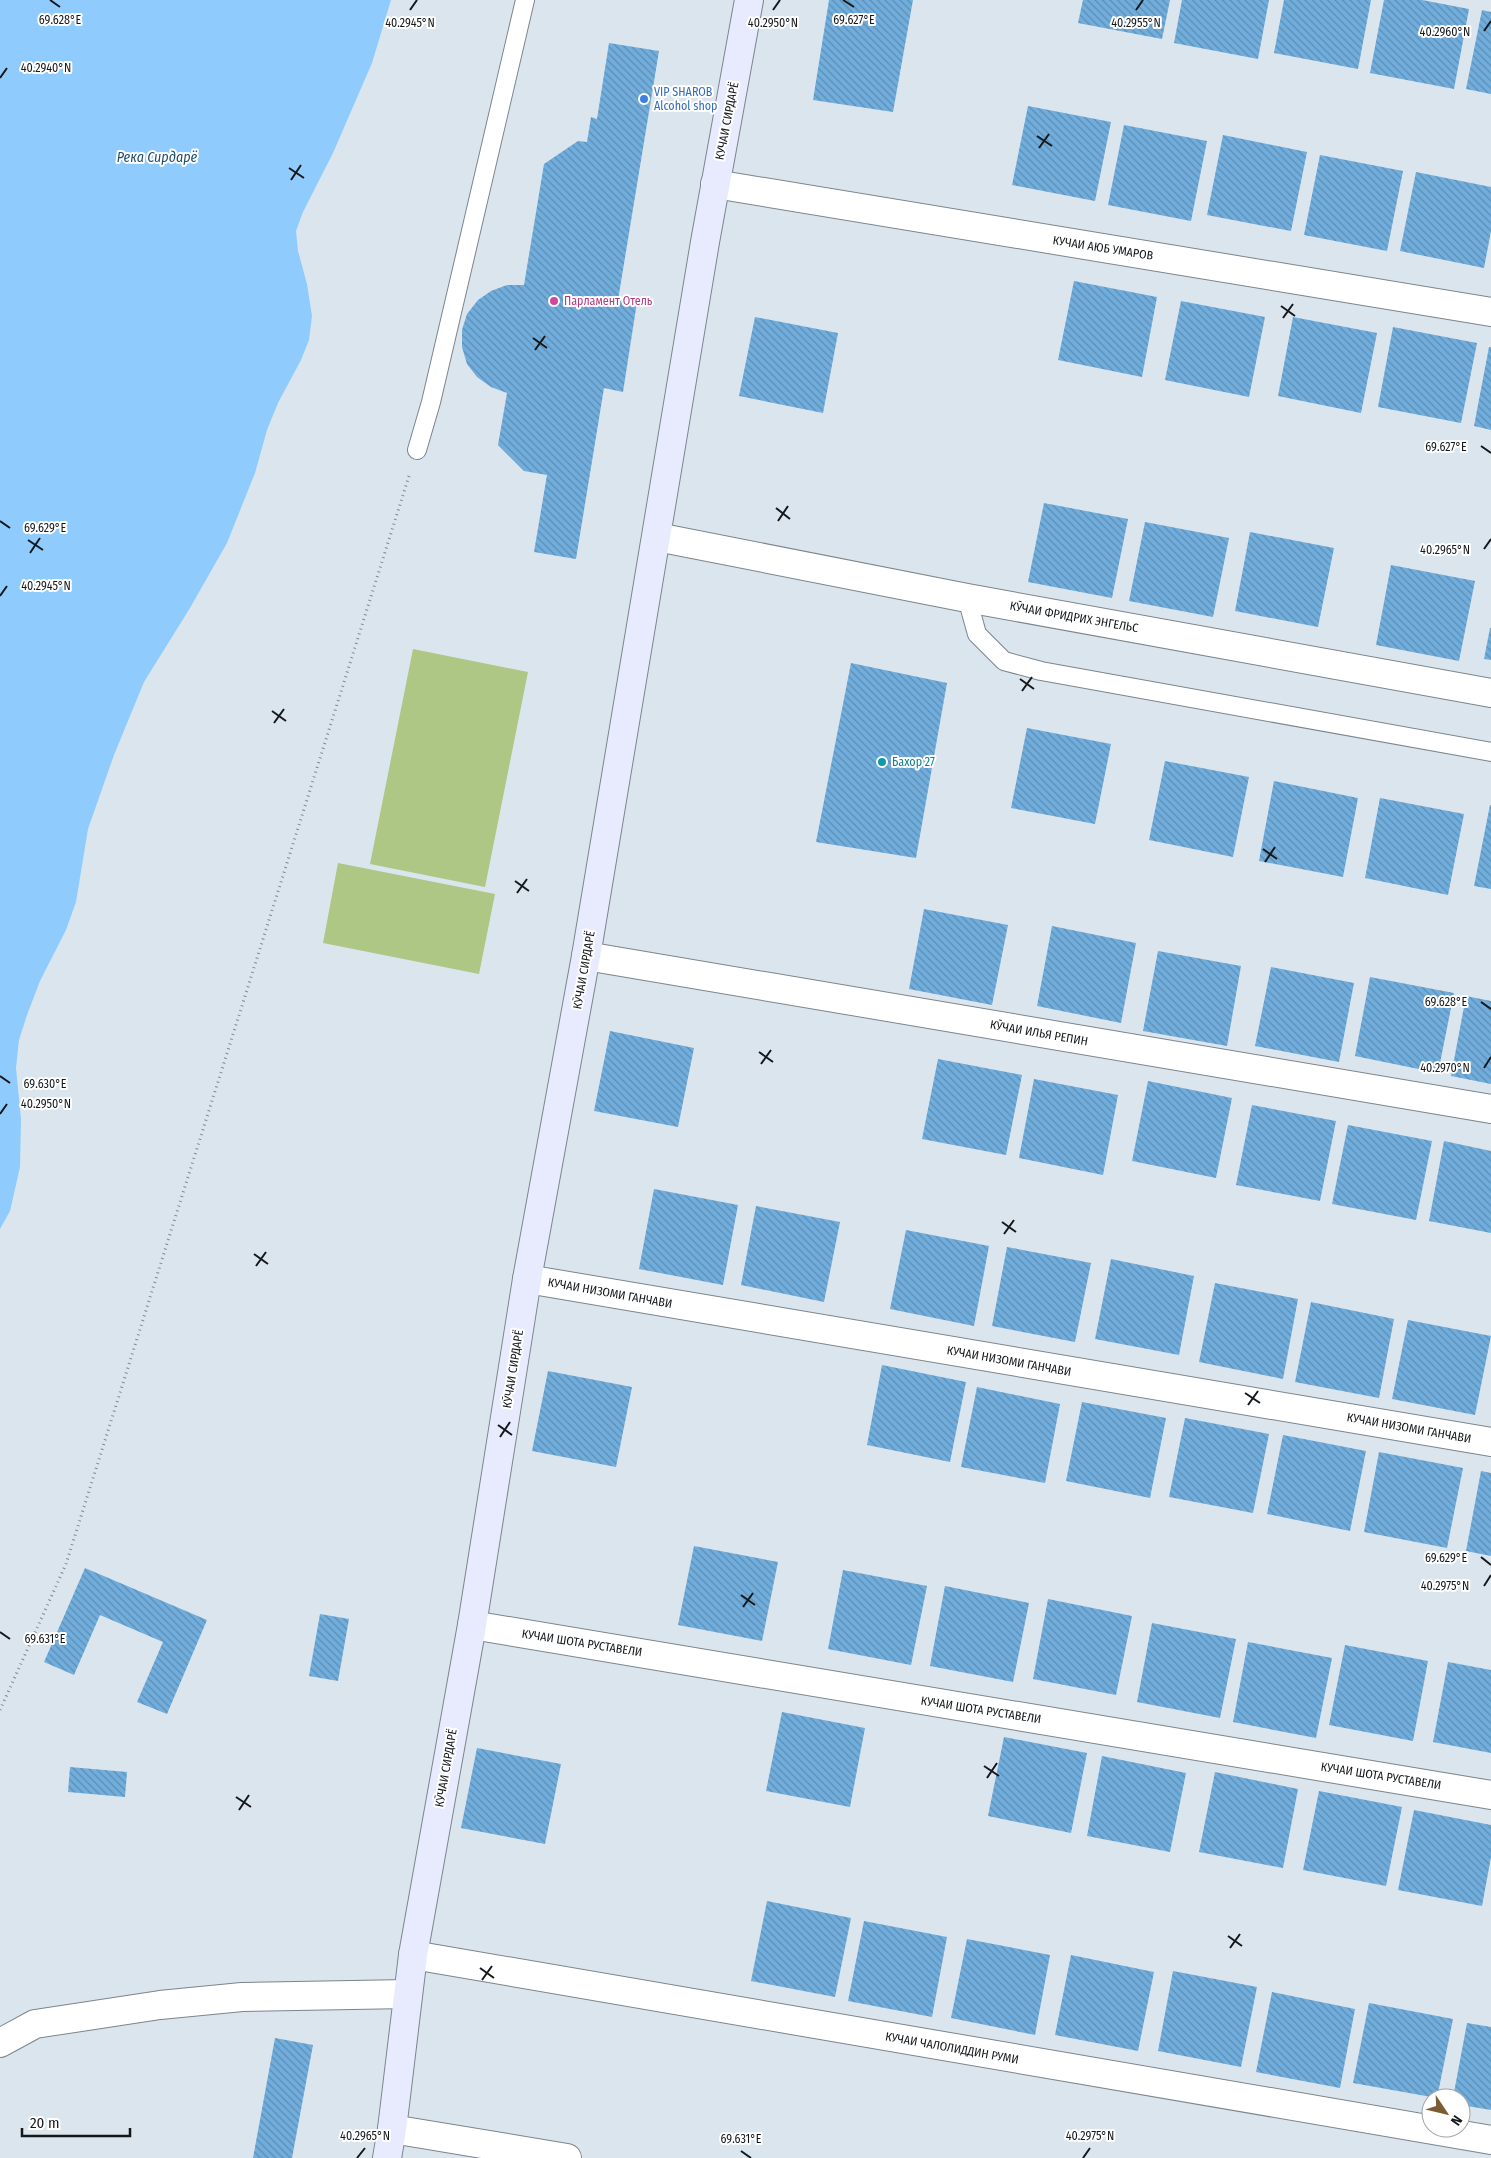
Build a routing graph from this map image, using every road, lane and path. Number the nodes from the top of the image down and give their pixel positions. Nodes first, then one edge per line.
1 (525, 0) edge
2 (749, 0) edge
3 (715, 184) junction
4 (1491, 312) edge
5 (417, 450) joint
6 (657, 537) junction
7 (967, 598) junction
8 (1491, 693) edge
9 (1491, 752) edge
10 (586, 956) junction
11 (1491, 1109) edge
12 (528, 1279) junction
13 (1491, 1442) edge
14 (472, 1624) junction
15 (0, 1710) edge
16 (1491, 1795) edge
17 (413, 1956) junction
18 (408, 1994) junction
19 (0, 2042) edge
20 (392, 2129) junction
21 (1491, 2140) edge
22 (387, 2158) edge
23 (567, 2158) edge

1 - 5 lane
2 - 3 main road, КУЧАИ СИРДАРЁ
3 - 4 street, КУЧАИ АЮБ УМАРОВ
3 - 6 main road, КУЧАИ СИРДАРЁ
5 - 15 path
6 - 7 street, КӮЧАИ ФРИДРИХ ЭНГЕЛЬС
6 - 10 main road, КӮЧАИ СИРДАРЁ
7 - 8 street, КӮЧАИ ФРИДРИХ ЭНГЕЛЬС
7 - 9 lane
10 - 11 street, КӮЧАИ ИЛЬЯ РЕПИН
10 - 12 main road, КӮЧАИ СИРДАРЁ
12 - 13 street, КУЧАИ НИЗОМИ ГАНЧАВИ
12 - 14 main road, КӮЧАИ СИРДАРЁ
14 - 16 street, КУЧАИ ШОТА РУСТАВЕЛИ
14 - 17 main road, КӮЧАИ СИРДАРЁ
17 - 18 main road, КӮЧАИ СИРДАРЁ
17 - 21 street, КУЧАИ ЧАЛОЛИДДИН РУМИ
18 - 19 street
18 - 20 main road, КӮЧАИ СИРДАРЁ
20 - 22 main road, КӮЧАИ СИРДАРЁ
20 - 23 street

